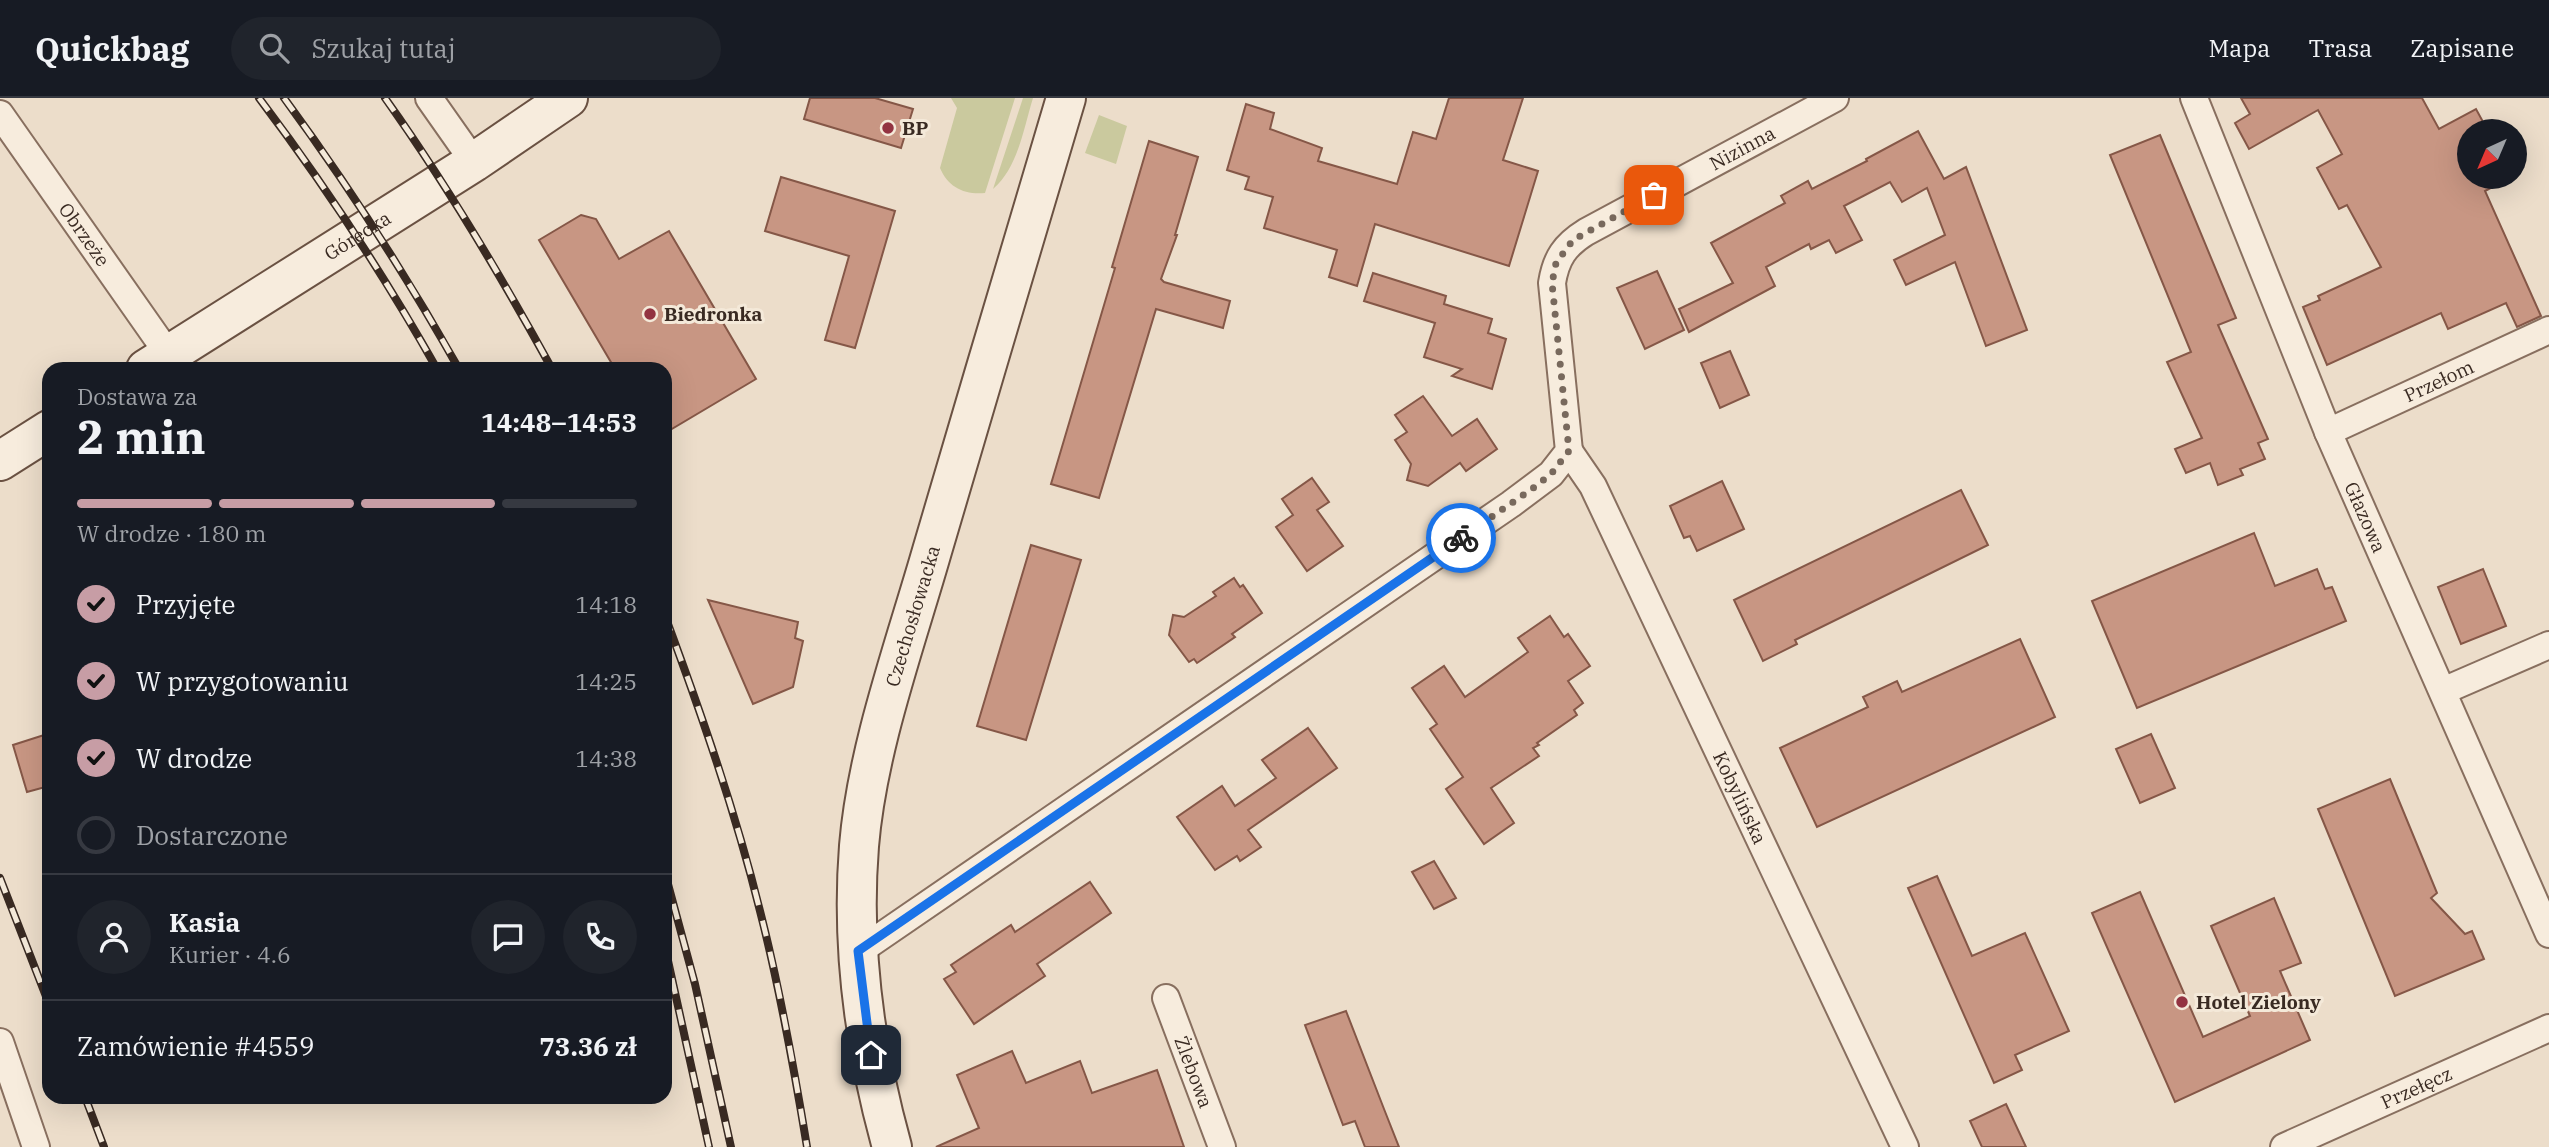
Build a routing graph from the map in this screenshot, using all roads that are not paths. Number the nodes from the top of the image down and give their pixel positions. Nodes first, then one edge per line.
1 (429, 98) edge
2 (568, 98) edge
3 (1066, 98) edge
4 (1835, 98) edge
5 (2194, 98) edge
6 (0, 114) edge
7 (474, 162) junction
8 (2549, 330) edge
9 (157, 362) edge
10 (2328, 432) junction
11 (42, 434) edge
12 (1569, 451) junction
13 (0, 461) edge
14 (2549, 645) edge
15 (2443, 691) junction
16 (2549, 934) edge
17 (858, 951) junction
18 (1166, 998) dead end
19 (2549, 1028) edge
20 (0, 1042) edge
21 (36, 1147) edge
22 (892, 1147) edge
23 (1222, 1147) edge
24 (1905, 1147) edge
25 (2284, 1147) edge

1 - 7 street
2 - 7 street, Górecka
3 - 17 street, Czechosłowacka
4 - 12 street, Nizinna
5 - 10 street, Głazowa
6 - 9 street, Obrzeże
7 - 9 street, Górecka
8 - 10 street, Przełom
10 - 15 street, Głazowa
11 - 13 street
12 - 17 street
12 - 24 street, Kobylińska
14 - 15 street
15 - 16 street, Głazowa
17 - 22 street, Czechosłowacka
18 - 23 street, Żlebowa
19 - 25 street, Przełęcz
20 - 21 street

